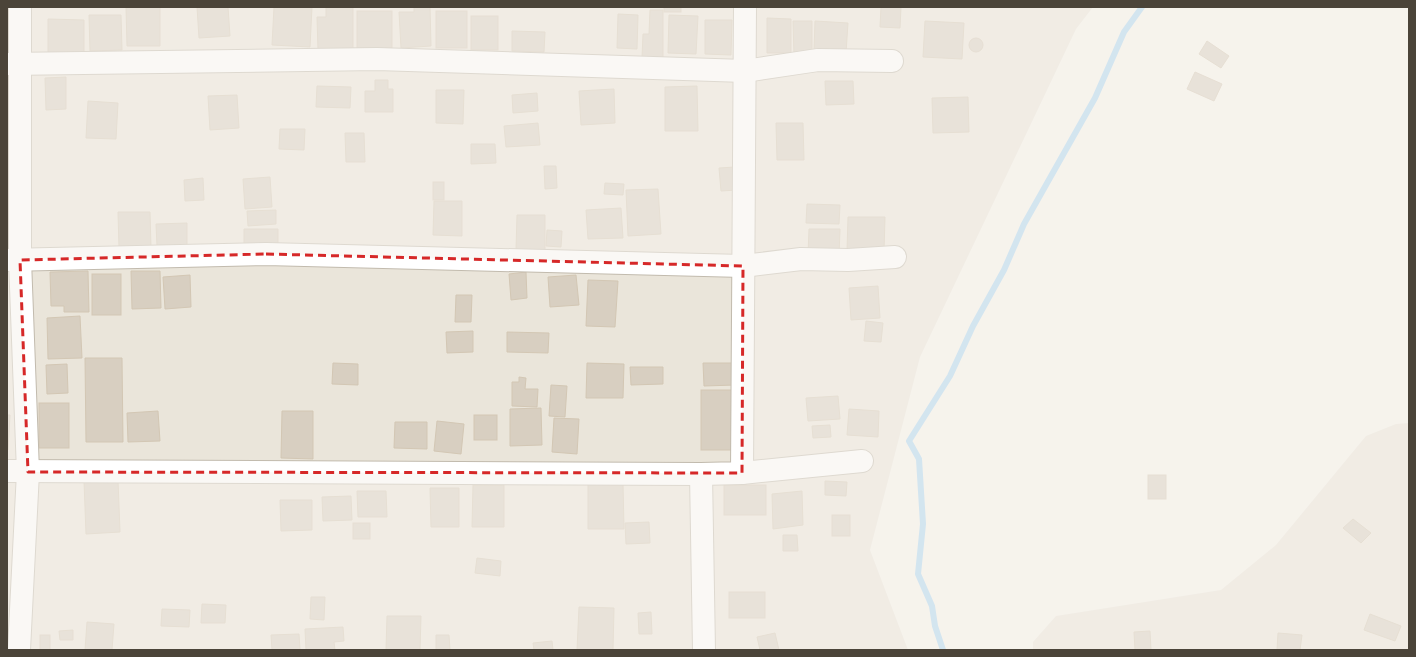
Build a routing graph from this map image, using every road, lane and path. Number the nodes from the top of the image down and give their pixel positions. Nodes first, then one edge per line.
1 (20, 7) edge
2 (745, 7) edge
3 (892, 61) dead end
4 (14, 64) edge
5 (745, 71) junction
6 (895, 257) dead end
7 (13, 260) edge
8 (744, 266) junction
9 (862, 461) dead end
10 (17, 472) edge
11 (742, 473) junction
12 (702, 474) junction
13 (19, 650) edge
14 (704, 650) edge

1 - 4 street
2 - 5 street
3 - 5 street
4 - 5 street
4 - 7 street
5 - 8 street
6 - 8 street
7 - 8 street
7 - 10 street
8 - 11 street
9 - 11 street
10 - 12 street
10 - 13 street
11 - 12 street
12 - 14 street

